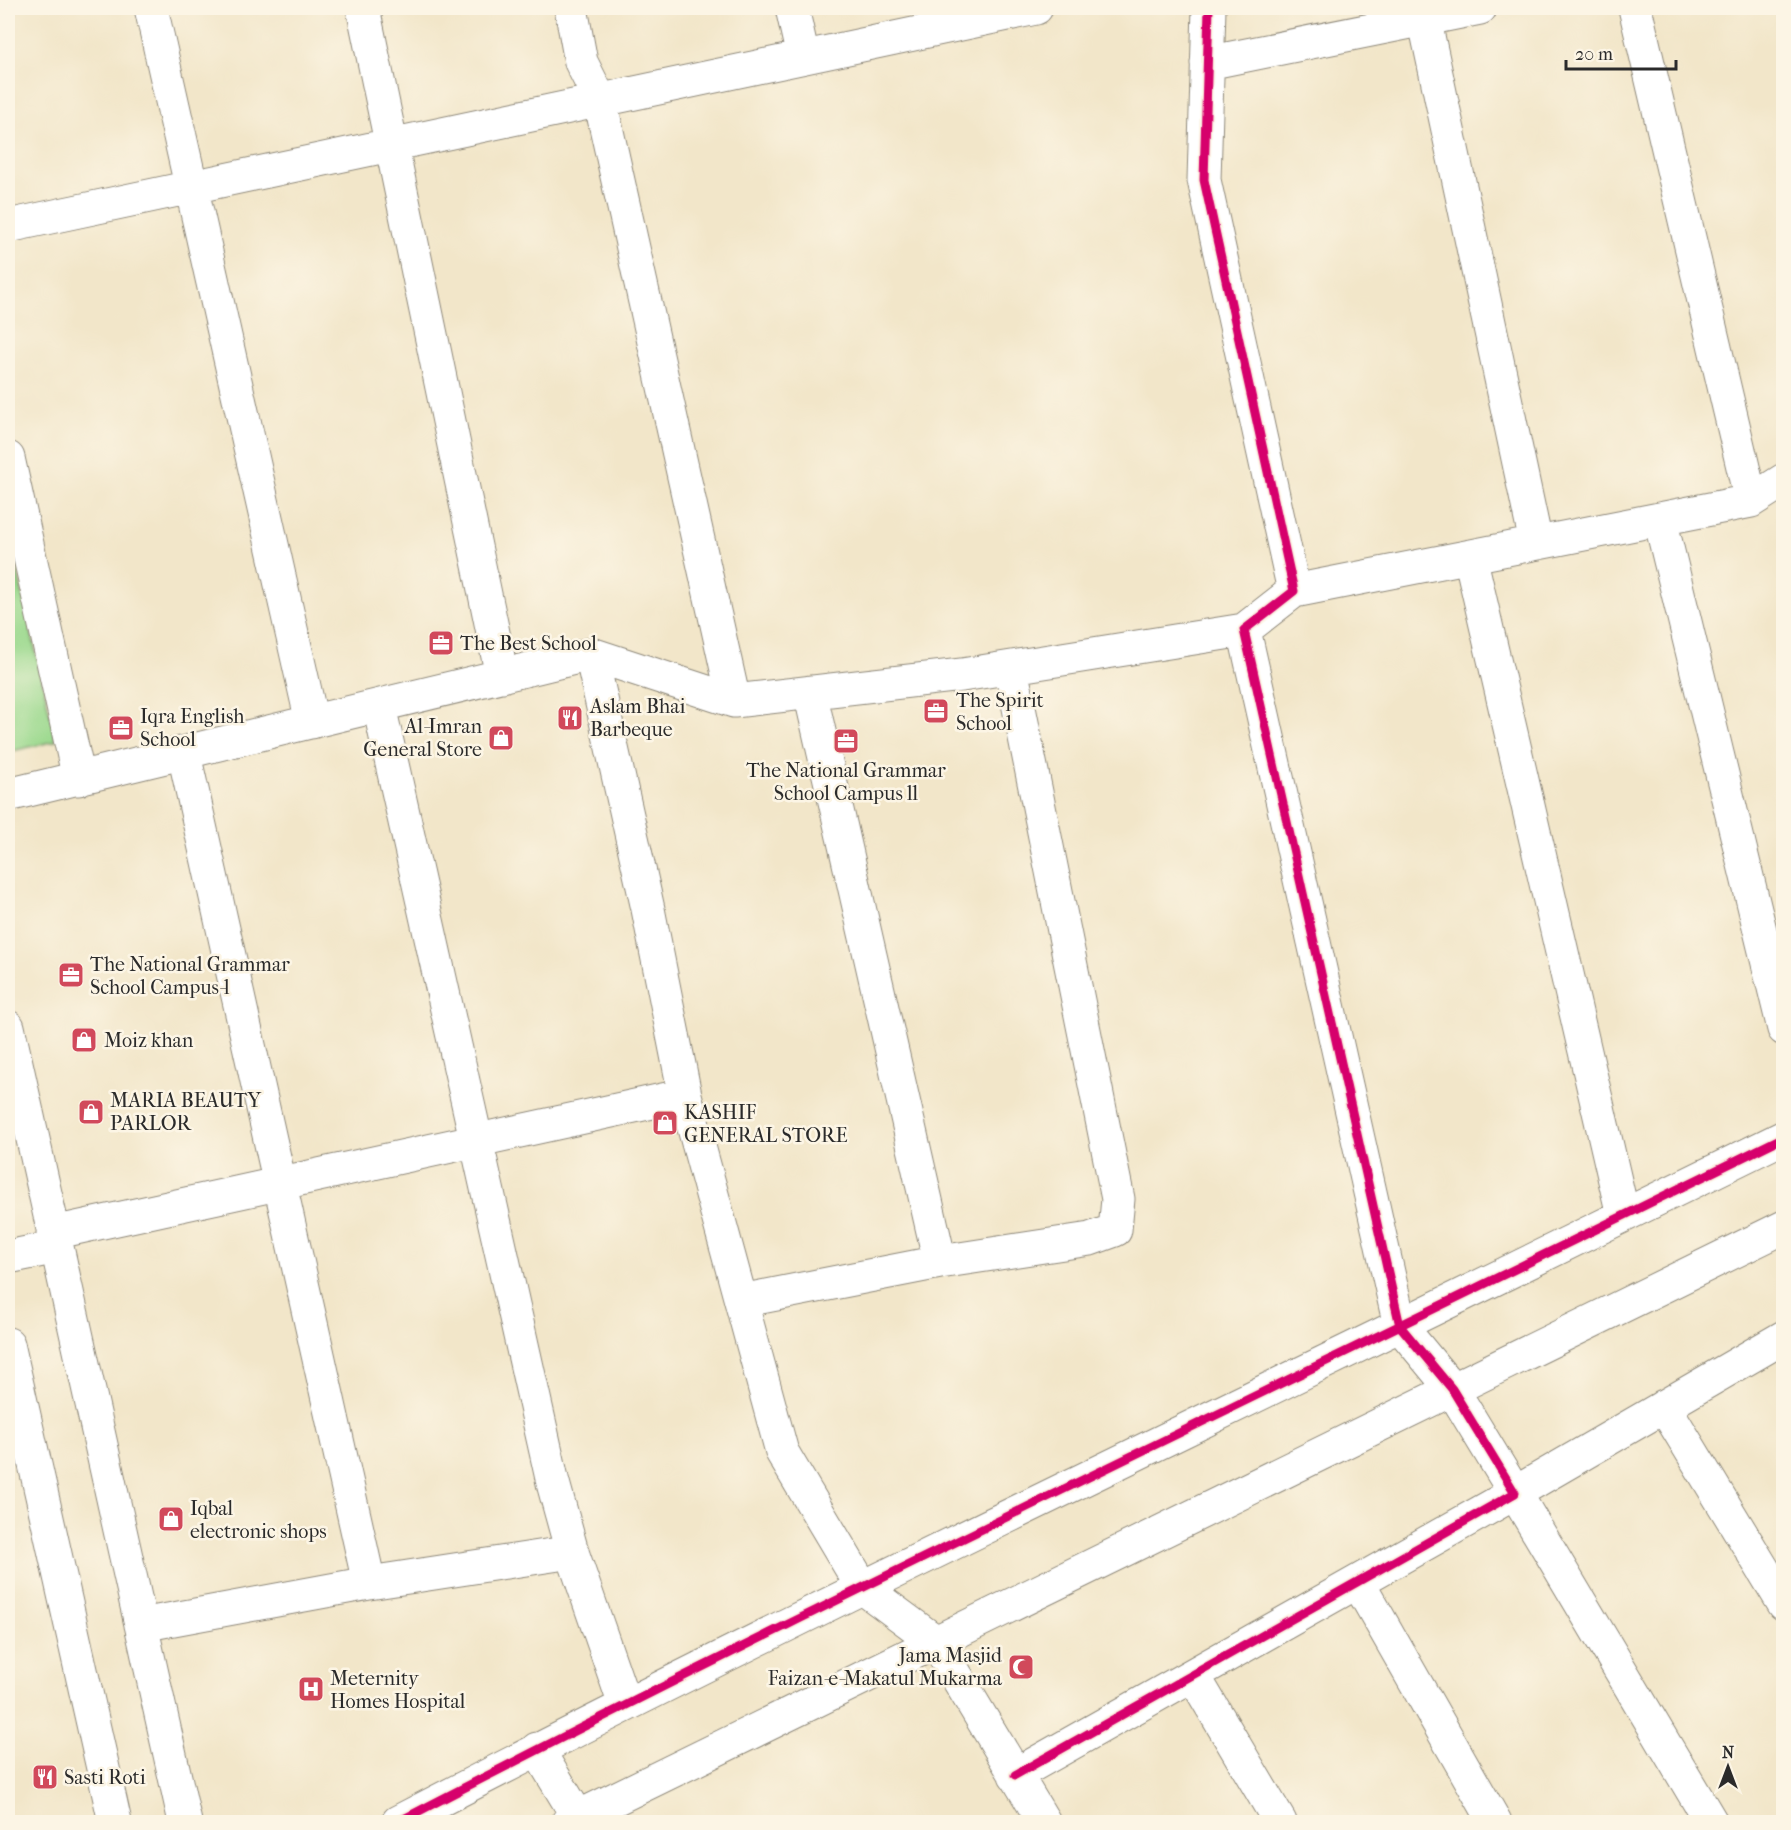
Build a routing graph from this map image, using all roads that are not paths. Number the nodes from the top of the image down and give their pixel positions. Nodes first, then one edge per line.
1 (151, 8) edge
2 (363, 8) edge
3 (571, 8) edge
4 (792, 8) edge
5 (1036, 8) edge
6 (1209, 8) edge
7 (1480, 8) edge
8 (1635, 8) edge
9 (998, 11) edge
10 (1423, 13) edge
11 (803, 57) junction
12 (1207, 63) junction
13 (600, 100) junction
14 (391, 144) junction
15 (192, 187) junction
16 (8, 226) edge
17 (8, 458) edge
18 (1784, 480) edge
19 (1751, 501) junction
20 (1660, 519) junction
21 (1536, 543) junction
22 (1470, 556) junction
23 (1294, 591) junction
24 (1244, 630) junction
25 (591, 654) junction
26 (1011, 668) junction
27 (502, 676) junction
28 (810, 692) junction
29 (734, 701) junction
30 (379, 706) junction
31 (312, 722) junction
32 (184, 754) junction
33 (79, 779) junction
34 (8, 795) edge
35 (8, 1028) edge
36 (1784, 1029) edge
37 (685, 1095) junction
38 (1784, 1137) edge
39 (477, 1141) junction
40 (280, 1185) junction
41 (1623, 1215) junction
42 (1784, 1227) edge
43 (55, 1240) junction
44 (8, 1257) edge
45 (939, 1262) junction
46 (741, 1301) junction
47 (1400, 1326) junction
48 (1784, 1337) edge
49 (8, 1344) edge
50 (1452, 1389) junction
51 (1664, 1406) junction
52 (1515, 1493) junction
53 (572, 1552) junction
54 (1358, 1582) junction
55 (369, 1583) junction
56 (863, 1588) junction
57 (1784, 1604) edge
58 (141, 1625) junction
59 (936, 1642) junction
60 (1193, 1675) junction
61 (625, 1705) junction
62 (537, 1749) junction
63 (1015, 1775) junction
64 (576, 1821) edge
65 (115, 1822) edge
66 (185, 1822) edge
67 (399, 1822) edge
68 (1044, 1822) edge
69 (1280, 1822) edge
70 (1495, 1822) edge
71 (1711, 1822) edge

1 - 15 street
2 - 14 street
3 - 13 street
4 - 11 street
5 - 9 street
6 - 12 street
7 - 10 street
8 - 19 street
9 - 11 street
10 - 12 street
10 - 21 street
11 - 13 street
12 - 23 street
13 - 14 street
13 - 29 street
14 - 15 street
14 - 27 street
15 - 16 street
15 - 31 street
17 - 33 street
18 - 19 street
19 - 20 street
20 - 21 street
20 - 36 street
21 - 22 street
22 - 23 street
22 - 41 street
23 - 24 street
24 - 26 street
24 - 47 street
25 - 27 street
25 - 29 street
25 - 37 street
26 - 28 street
26 - 45 street
27 - 30 street
28 - 29 street
28 - 45 street
30 - 31 street
30 - 39 street
31 - 32 street
32 - 33 street
32 - 40 street
33 - 34 street
35 - 43 street
37 - 39 street
37 - 46 street
38 - 41 street
39 - 40 street
39 - 53 street
40 - 43 street
40 - 55 street
41 - 47 street
42 - 50 street
43 - 44 street
43 - 58 street
45 - 46 street
46 - 56 street
47 - 50 street
47 - 56 street
48 - 51 street
49 - 65 street
50 - 52 street
50 - 59 street
51 - 52 street
51 - 57 street
52 - 54 street
52 - 71 street
53 - 55 street
53 - 61 street
54 - 60 street
54 - 70 street
55 - 58 street
56 - 59 street
56 - 61 street
58 - 66 street
59 - 63 street
59 - 64 street
60 - 63 street
60 - 69 street
61 - 62 street
62 - 64 street
62 - 67 street
63 - 68 street

